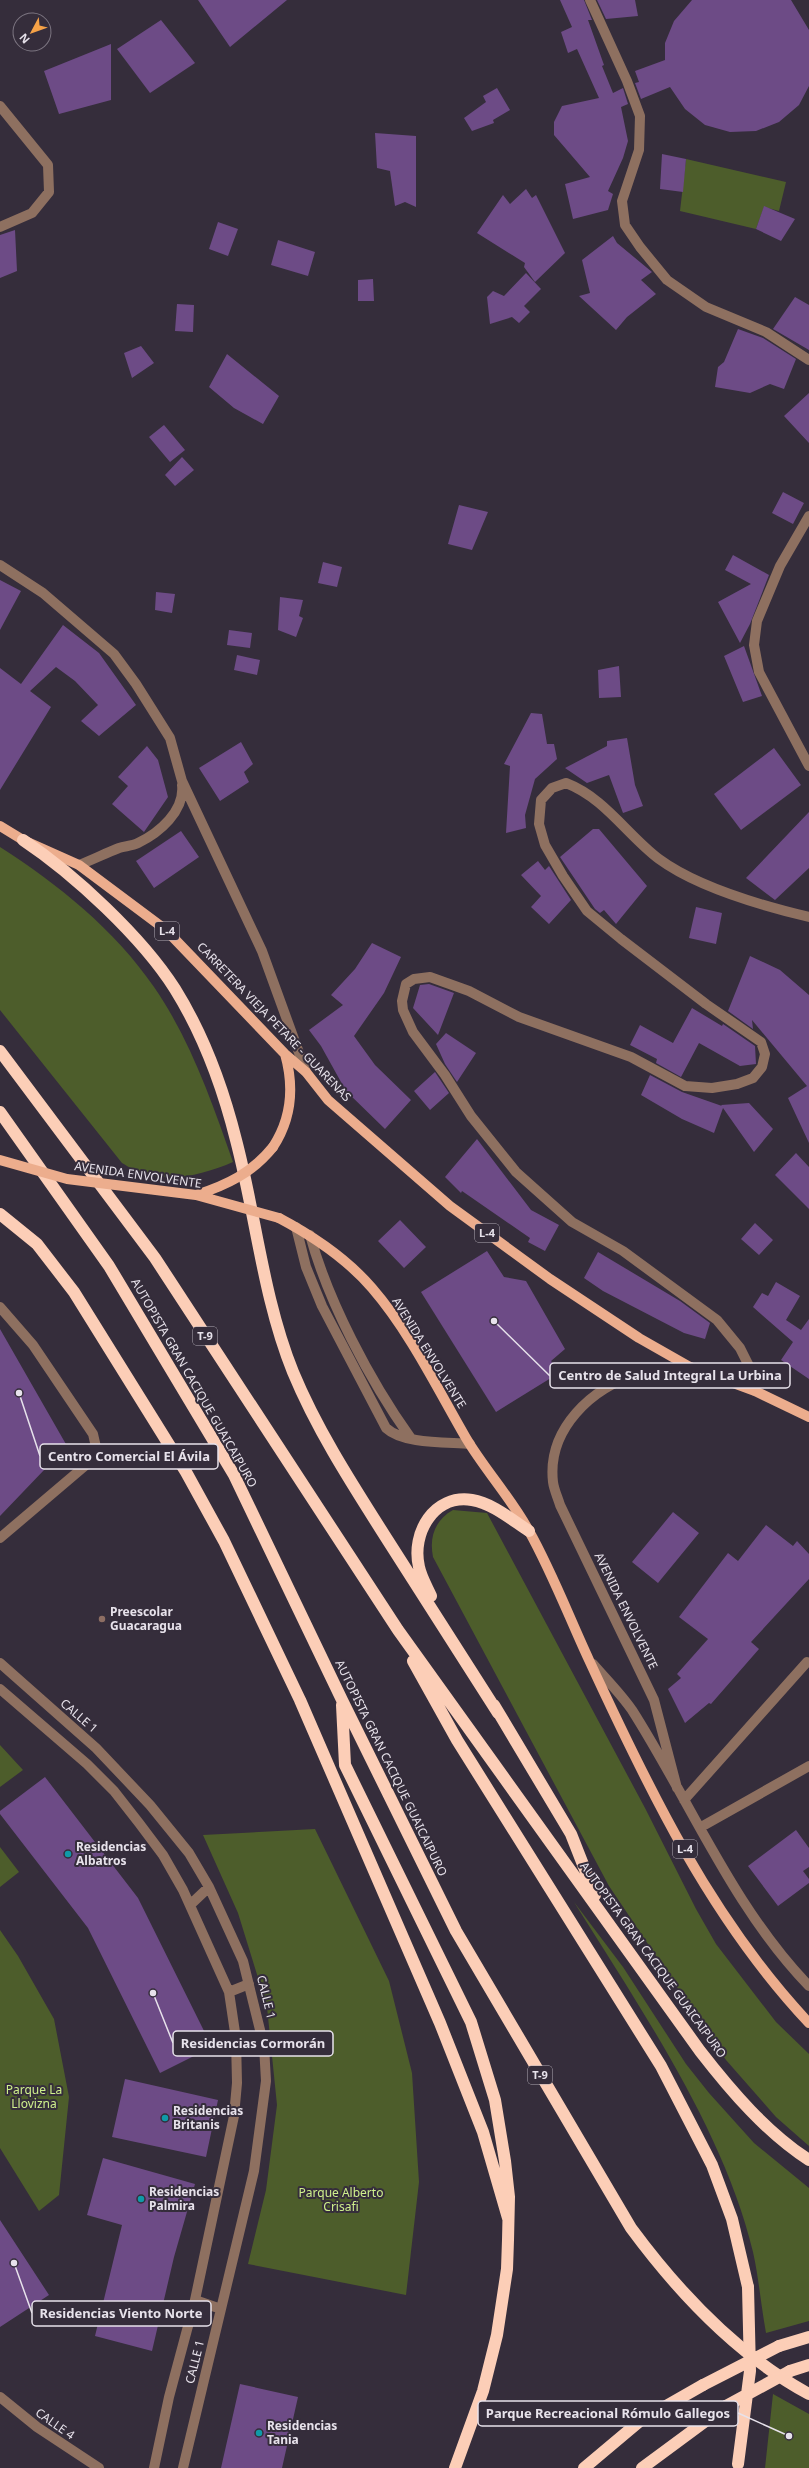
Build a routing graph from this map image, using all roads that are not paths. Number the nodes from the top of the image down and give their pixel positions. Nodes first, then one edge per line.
1 (590, 0) edge
2 (0, 106) edge
3 (0, 227) edge
4 (809, 360) edge
5 (809, 516) edge
6 (0, 565) edge
7 (809, 766) edge
8 (182, 781) junction
9 (0, 826) edge
10 (23, 840) junction
11 (79, 865) junction
12 (809, 916) edge
13 (0, 1051) edge
14 (285, 1054) junction
15 (306, 1072) junction
16 (0, 1112) edge
17 (0, 1160) edge
18 (196, 1195) junction
19 (0, 1214) edge
20 (296, 1227) junction
21 (310, 1234) junction
22 (0, 1307) edge
23 (690, 1367) junction
24 (755, 1391) junction
25 (809, 1417) edge
26 (410, 1437) junction
27 (470, 1444) junction
28 (529, 1531) junction
29 (0, 1538) edge
30 (398, 1630) junction
31 (588, 1658) junction
32 (808, 1662) dead end
33 (0, 1663) edge
34 (0, 1689) edge
35 (342, 1700) junction
36 (498, 1713) junction
37 (96, 1748) junction
38 (87, 1764) junction
39 (809, 1766) edge
40 (677, 1788) junction
41 (684, 1800) junction
42 (701, 1827) junction
43 (209, 1887) junction
44 (190, 1905) junction
45 (603, 1912) junction
46 (249, 1984) junction
47 (809, 1986) edge
48 (230, 1992) junction
49 (809, 2023) edge
50 (809, 2160) edge
51 (508, 2218) junction
52 (195, 2300) junction
53 (221, 2309) junction
54 (809, 2337) edge
55 (809, 2365) edge
56 (809, 2394) edge
57 (0, 2397) edge
58 (738, 2466) edge
59 (99, 2468) edge
60 (154, 2468) edge
61 (183, 2468) edge
62 (455, 2468) edge
63 (584, 2468) edge
64 (642, 2468) edge

1 - 4 street
2 - 3 street
5 - 7 street
6 - 8 street
8 - 11 street
8 - 15 street
9 - 10 main road, CARRETERA VIEJA PETARE - GUARENAS / L-4
10 - 11 main road, CARRETERA VIEJA PETARE - GUARENAS / L-4
10 - 36 highway
11 - 14 main road, CARRETERA VIEJA PETARE - GUARENAS / L-4
12 - 24 street
13 - 30 highway, AUTOPISTA GRAN CACIQUE GUAICAIPURO / T-9
14 - 15 main road, CARRETERA VIEJA PETARE - GUARENAS / L-4
14 - 18 main road, bridge
15 - 23 main road, CARRETERA VIEJA PETARE - GUARENAS / L-4
16 - 35 highway, AUTOPISTA GRAN CACIQUE GUAICAIPURO / T-9
17 - 18 main road, AVENIDA ENVOLVENTE / L-4, bridge
18 - 20 main road, AVENIDA ENVOLVENTE / L-4, bridge
19 - 51 highway
20 - 21 main road, AVENIDA ENVOLVENTE / L-4
20 - 26 street
21 - 26 street
21 - 27 main road, AVENIDA ENVOLVENTE / L-4
22 - 29 street
23 - 24 main road, CARRETERA VIEJA PETARE - GUARENAS / L-4
23 - 40 street, AVENIDA ENVOLVENTE
24 - 25 main road, CARRETERA VIEJA PETARE - GUARENAS / L-4
26 - 27 street
27 - 28 main road, AVENIDA ENVOLVENTE / L-4
28 - 31 main road, AVENIDA ENVOLVENTE / L-4
28 - 36 highway
30 - 45 highway, AUTOPISTA GRAN CACIQUE GUAICAIPURO / T-9
30 - 58 highway, bridge
31 - 40 street, AVENIDA ENVOLVENTE / L-4
31 - 49 main road, AVENIDA ENVOLVENTE / L-4
32 - 41 street
33 - 37 street, CALLE 1
34 - 38 street, CALLE 1
35 - 51 highway
35 - 56 highway, AUTOPISTA GRAN CACIQUE GUAICAIPURO / T-9
36 - 45 highway
37 - 38 street
37 - 43 street, CALLE 1
38 - 44 street, CALLE 1
39 - 42 street
40 - 41 street, AVENIDA ENVOLVENTE / L-4
41 - 42 street, AVENIDA ENVOLVENTE / L-4
42 - 47 street, AVENIDA ENVOLVENTE / L-4
43 - 44 street
43 - 46 street, CALLE 1
44 - 48 street, CALLE 1
45 - 50 highway, AUTOPISTA GRAN CACIQUE GUAICAIPURO / T-9
46 - 48 street
46 - 53 street, CALLE 1
48 - 52 street, CALLE 1
51 - 62 highway
52 - 53 street
52 - 60 street, CALLE 1
53 - 61 street, CALLE 1
54 - 63 highway, bridge
55 - 64 highway, bridge
57 - 59 street, CALLE 4

